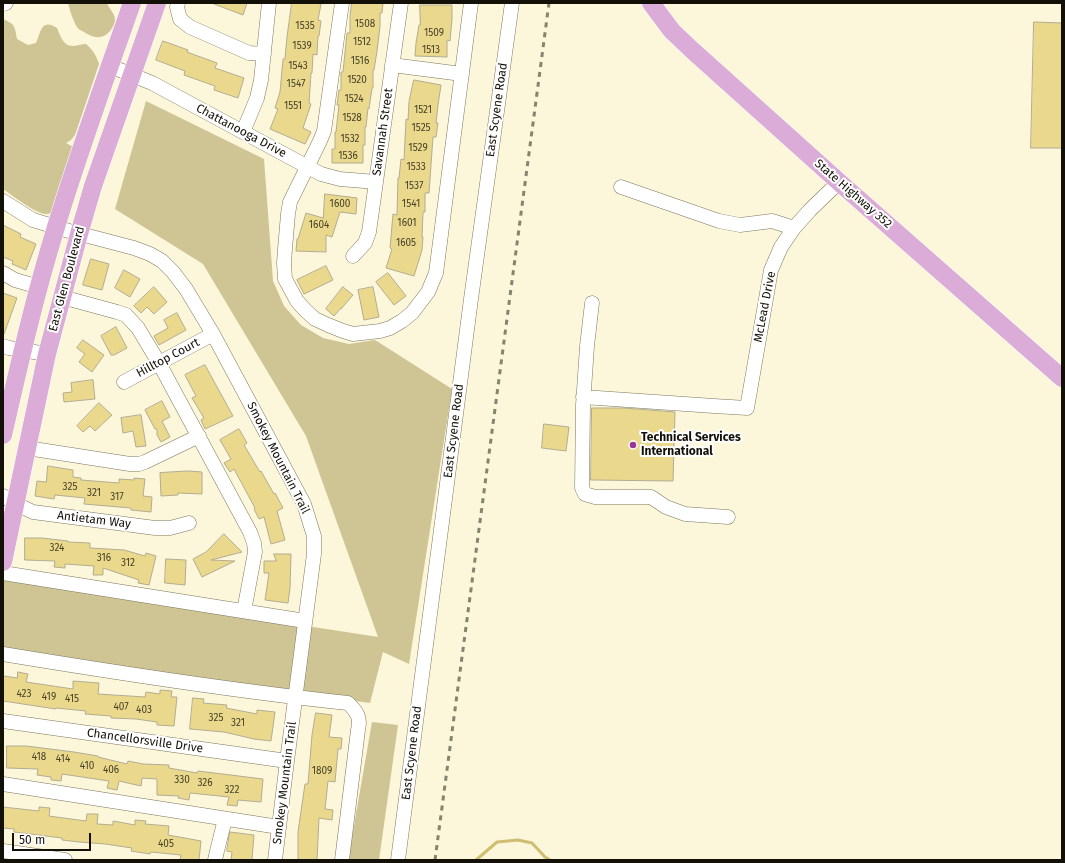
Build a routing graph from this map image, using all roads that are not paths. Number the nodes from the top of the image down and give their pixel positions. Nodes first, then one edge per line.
1 (6, 3) edge
2 (132, 3) edge
3 (157, 3) edge
4 (178, 3) edge
5 (269, 3) edge
6 (342, 3) edge
7 (401, 3) edge
8 (471, 3) edge
9 (512, 3) edge
10 (651, 3) edge
11 (3, 4) edge
12 (264, 54) junction
13 (392, 65) junction
14 (110, 66) junction
15 (133, 74) junction
16 (462, 74) junction
17 (243, 132) junction
18 (307, 166) junction
19 (376, 182) junction
20 (839, 182) junction
21 (621, 187) dead end
22 (3, 201) edge
23 (56, 227) junction
24 (794, 228) junction
25 (79, 234) junction
26 (353, 256) dead end
27 (3, 273) edge
28 (39, 288) junction
29 (62, 297) junction
30 (592, 303) dead end
31 (212, 334) junction
32 (3, 346) edge
33 (22, 350) junction
34 (47, 354) junction
35 (159, 363) junction
36 (1062, 378) edge
37 (124, 382) dead end
38 (584, 397) junction
39 (4, 424) edge
40 (199, 436) junction
41 (27, 448) junction
42 (9, 500) edge
43 (728, 517) dead end
44 (188, 523) dead end
45 (3, 562) edge
46 (3, 572) edge
47 (244, 611) junction
48 (305, 621) junction
49 (3, 654) edge
50 (295, 697) junction
51 (3, 721) edge
52 (287, 761) junction
53 (3, 784) edge
54 (225, 819) junction
55 (279, 827) junction
56 (3, 851) edge
57 (65, 860) edge
58 (215, 860) edge
59 (275, 860) edge
60 (342, 860) edge
61 (398, 860) edge

1 - 11 street
2 - 14 main road, East Glen Boulevard
3 - 15 main road, East Glen Boulevard
4 - 12 street
5 - 12 street
6 - 18 street
7 - 13 street, Savannah Street
8 - 16 street
9 - 61 street, East Scyene Road
10 - 20 main road, State Highway 352
12 - 17 street
13 - 16 street
13 - 19 street, Savannah Street
14 - 15 street, Chattanooga Drive
14 - 23 main road, East Glen Boulevard
15 - 17 street, Chattanooga Drive
15 - 25 main road, East Glen Boulevard
16 - 18 street
17 - 18 street, Chattanooga Drive
18 - 19 street, Chattanooga Drive
19 - 26 street, Savannah Street
20 - 24 street, McLead Drive
20 - 36 main road, State Highway 352
21 - 24 street
22 - 23 street, Smokey Mountain Trail
23 - 25 street, Smokey Mountain Trail
23 - 28 main road, East Glen Boulevard
24 - 38 street, McLead Drive
25 - 29 main road, East Glen Boulevard
25 - 31 street, Smokey Mountain Trail
27 - 28 street
28 - 33 main road, East Glen Boulevard
29 - 34 main road, East Glen Boulevard
29 - 35 street
30 - 38 street
31 - 35 street, Hilltop Court
31 - 48 street, Smokey Mountain Trail
32 - 33 street
33 - 34 street
33 - 39 main road, East Glen Boulevard
34 - 41 main road, East Glen Boulevard
35 - 37 street, Hilltop Court
35 - 40 street
38 - 43 street
40 - 41 street
40 - 47 street
41 - 42 main road, East Glen Boulevard
42 - 44 street, Antietam Way
42 - 45 main road, East Glen Boulevard
46 - 47 street
47 - 48 street
48 - 50 street, Smokey Mountain Trail
49 - 50 street
50 - 52 street, Smokey Mountain Trail
50 - 60 street
51 - 52 street, Chancellorsville Drive
52 - 55 street, Smokey Mountain Trail
53 - 54 street
54 - 55 street
54 - 58 street
55 - 59 street, Smokey Mountain Trail
56 - 57 street

